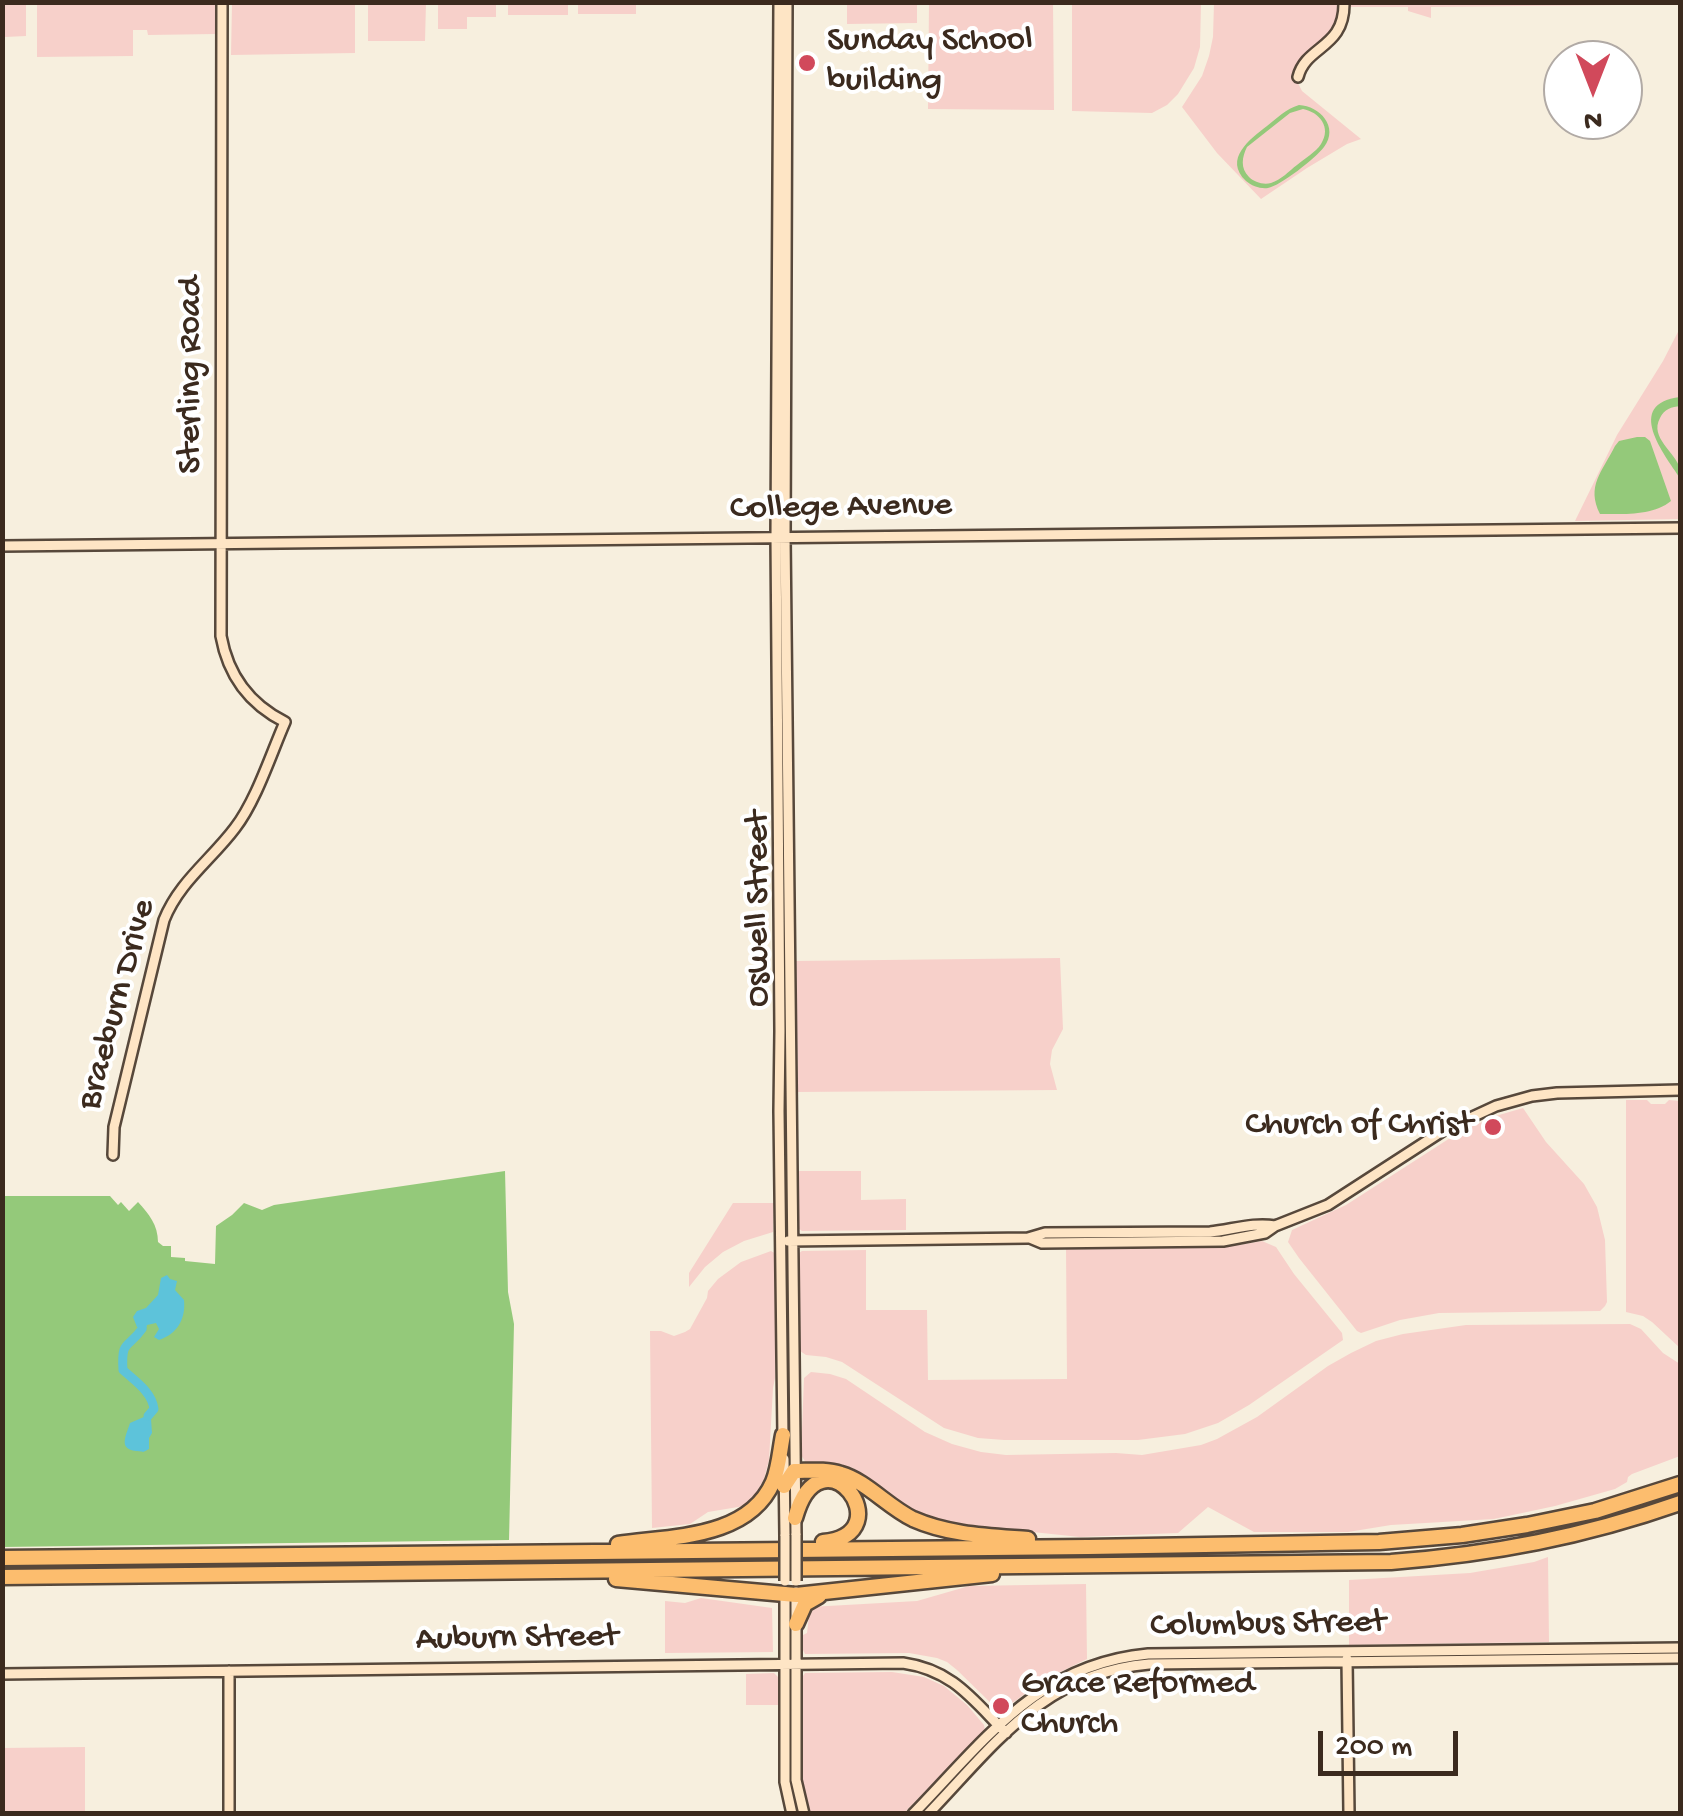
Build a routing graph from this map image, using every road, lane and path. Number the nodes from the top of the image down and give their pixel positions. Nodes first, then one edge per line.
1 (222, 2) edge
2 (779, 2) edge
3 (787, 2) edge
4 (1344, 2) edge
5 (1298, 77) dead end
6 (783, 118) junction
7 (1680, 528) edge
8 (780, 537) junction
9 (219, 544) junction
10 (2, 546) edge
11 (778, 670) junction
12 (284, 722) joint
13 (786, 724) junction
14 (778, 733) junction
15 (788, 781) junction
16 (1680, 1090) edge
17 (112, 1155) dead end
18 (780, 1241) junction
19 (792, 1241) junction
20 (783, 1435) junction
21 (794, 1471) junction
22 (1680, 1484) edge
23 (784, 1486) junction
24 (1680, 1504) edge
25 (795, 1518) junction
26 (790, 1536) junction
27 (1088, 1547) junction
28 (690, 1550) junction
29 (545, 1553) junction
30 (2, 1558) edge
31 (1056, 1564) junction
32 (550, 1573) junction
33 (2, 1578) edge
34 (790, 1588) junction
35 (830, 1591) junction
36 (796, 1624) junction
37 (1680, 1648) edge
38 (1347, 1657) junction
39 (1680, 1658) edge
40 (790, 1663) junction
41 (229, 1671) junction
42 (2, 1674) edge
43 (1002, 1730) junction
44 (229, 1814) edge
45 (792, 1814) edge
46 (804, 1814) edge
47 (913, 1814) edge
48 (928, 1814) edge
49 (1348, 1814) edge

1 - 9 main road, Sterling Road
2 - 6 main road
3 - 6 main road, Oswell Street
4 - 5 main road
6 - 8 main road, Oswell Street
6 - 8 main road, Oswell Street
7 - 8 main road, College Avenue
8 - 9 main road, College Avenue
8 - 11 main road, Oswell Street
8 - 13 main road, Oswell Street
9 - 10 main road, College Avenue
9 - 12 main road, Sterling Road
11 - 13 main road
11 - 14 main road, Oswell Street
12 - 17 main road, Braeburn Drive
13 - 15 main road, Oswell Street
14 - 15 main road
14 - 18 main road, Oswell Street
15 - 19 main road, Oswell Street
16 - 19 main road
18 - 19 main road
18 - 20 main road, Oswell Street
19 - 21 main road, Oswell Street
20 - 23 main road, Oswell Street
20 - 29 highway
21 - 23 highway
21 - 25 main road, Oswell Street
21 - 27 highway
22 - 27 highway
23 - 26 main road, Oswell Street
24 - 31 highway
25 - 26 main road, Oswell Street
25 - 28 highway
26 - 34 main road, Oswell Street, bridge
27 - 28 highway
28 - 29 highway
29 - 30 highway
31 - 32 highway
31 - 35 highway
32 - 33 highway
32 - 34 highway
34 - 35 highway
34 - 36 main road, Oswell Street
34 - 40 main road, Oswell Street
35 - 36 highway
36 - 40 main road, Oswell Street
37 - 38 main road, Columbus Street
38 - 39 main road, Columbus Street
38 - 43 main road, Columbus Street
38 - 49 main road
40 - 41 main road, Auburn Street
40 - 43 main road, Auburn Street
40 - 45 main road, Oswell Street
40 - 46 main road, Oswell Street
41 - 42 main road, Auburn Street
41 - 44 main road
43 - 47 main road, Columbus Street
43 - 48 main road, Columbus Street

